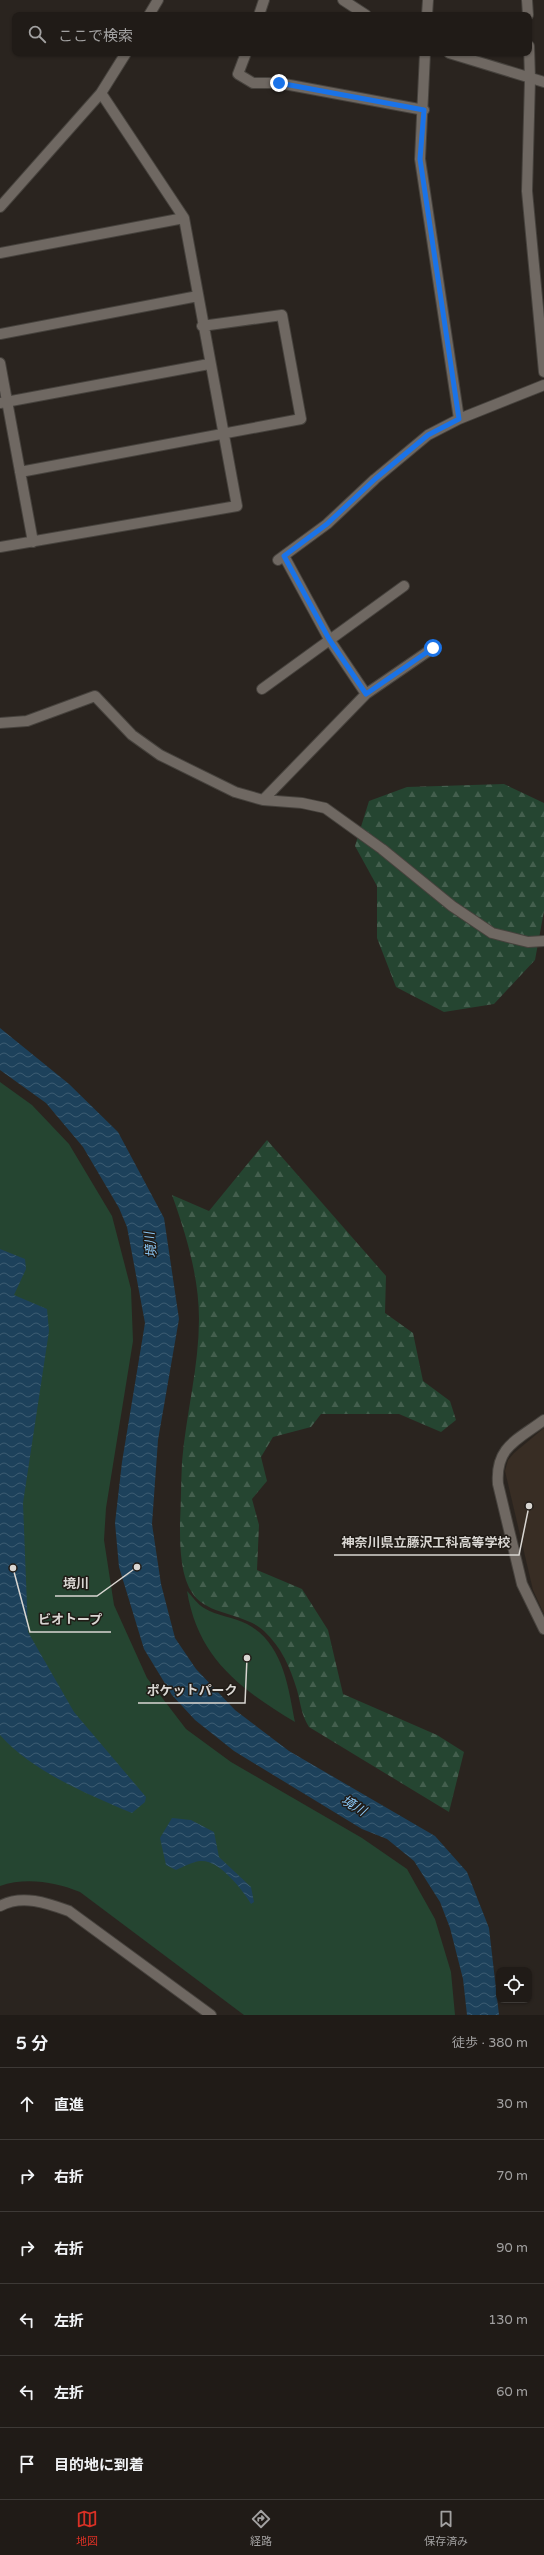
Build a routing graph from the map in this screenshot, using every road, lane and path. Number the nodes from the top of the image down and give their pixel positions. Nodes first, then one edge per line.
1 (158, 0) edge
2 (264, 0) edge
3 (344, 0) edge
4 (428, 0) edge
5 (527, 0) edge
6 (151, 12) edge
7 (260, 12) edge
8 (362, 12) edge
9 (427, 12) edge
10 (528, 12) edge
11 (124, 56) edge
12 (245, 56) edge
13 (425, 56) edge
14 (458, 56) edge
15 (529, 56) edge
16 (530, 79) junction
17 (544, 82) edge
18 (101, 93) junction
19 (424, 110) junction
20 (0, 207) edge
21 (184, 218) junction
22 (0, 252) edge
23 (198, 296) junction
24 (202, 326) junction
25 (0, 334) edge
26 (0, 363) edge
27 (209, 364) junction
28 (544, 372) edge
29 (544, 385) edge
30 (3, 402) edge
31 (459, 419) junction
32 (222, 434) junction
33 (20, 472) junction
34 (33, 542) junction
35 (0, 548) edge
36 (404, 586) dead end
37 (329, 639) junction
38 (433, 648) dead end
39 (262, 689) dead end
40 (366, 694) junction
41 (0, 723) edge
42 (263, 800) junction
43 (544, 941) edge
44 (544, 1420) edge
45 (544, 1629) edge
46 (0, 1906) edge
47 (211, 2015) edge

1 - 6 street
2 - 7 street
3 - 8 street
4 - 9 street
5 - 10 street
11 - 18 street
12 - 19 street
13 - 19 street
14 - 16 street
15 - 16 street
16 - 17 street
16 - 28 street
18 - 20 street
18 - 21 street
19 - 31 street
21 - 22 street
21 - 23 street
23 - 24 street
23 - 25 street
24 - 27 street
24 - 32 street
26 - 30 street
27 - 30 street
27 - 32 street
29 - 31 street
30 - 33 street
31 - 37 street
32 - 33 street
32 - 34 street
33 - 34 street
34 - 35 street
36 - 37 street
37 - 39 street
37 - 40 street
38 - 40 street
40 - 42 street
41 - 42 street
42 - 43 street
44 - 45 street
46 - 47 street

